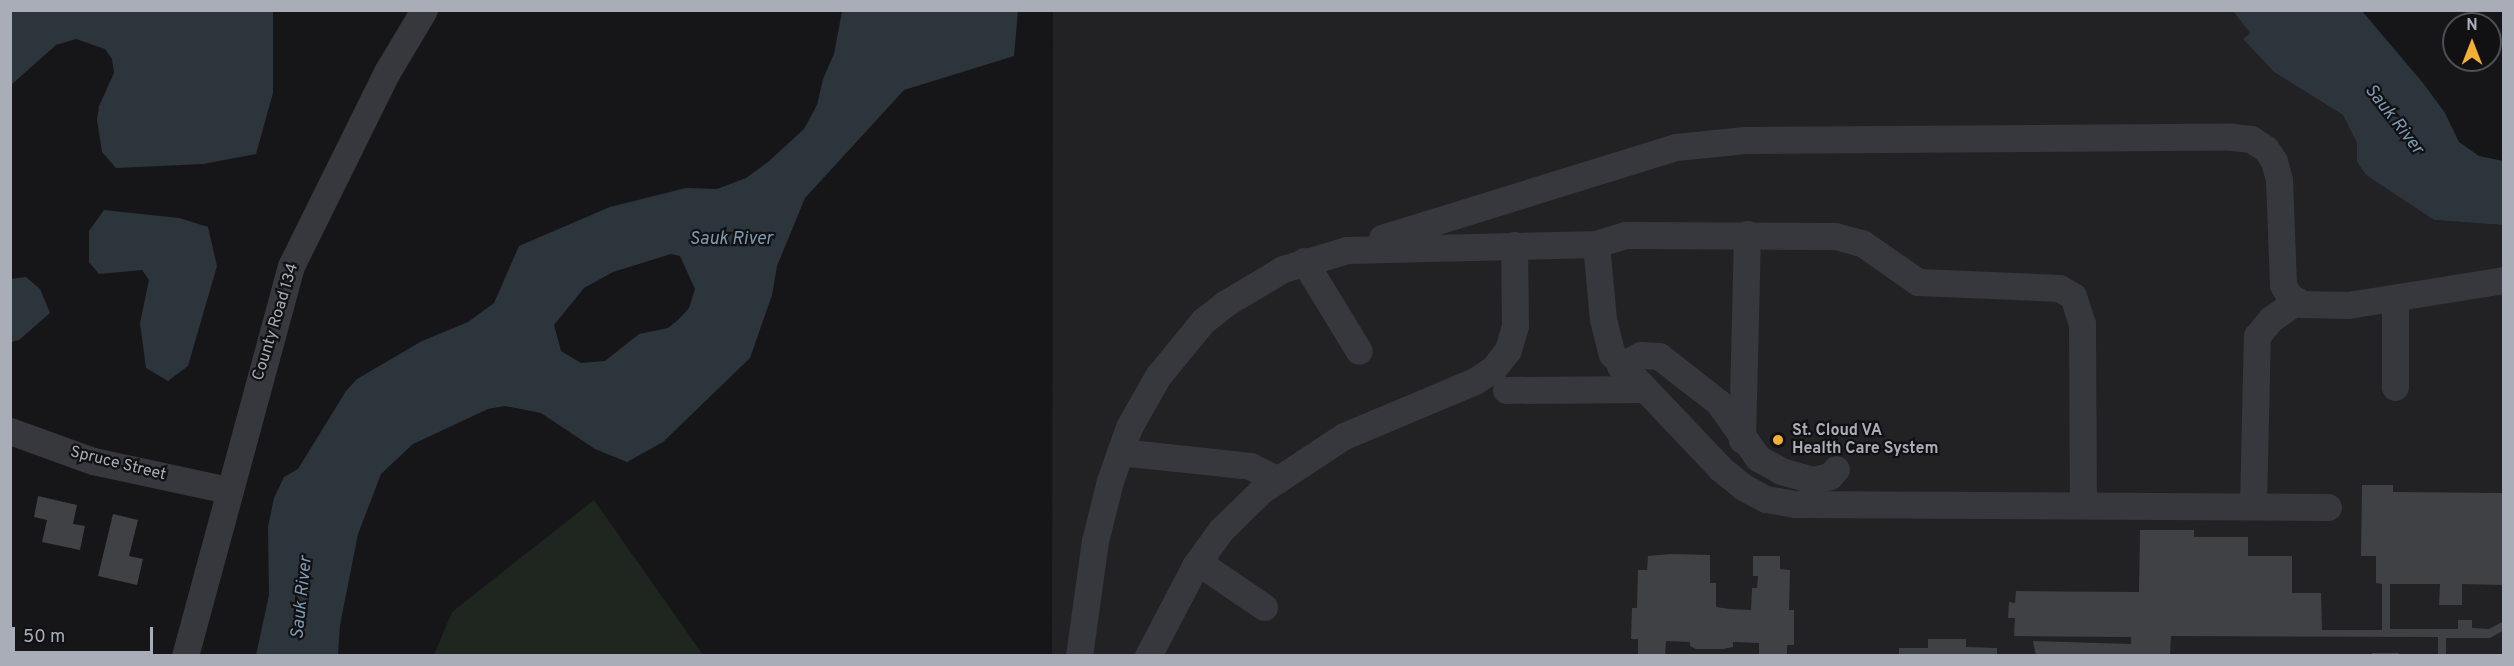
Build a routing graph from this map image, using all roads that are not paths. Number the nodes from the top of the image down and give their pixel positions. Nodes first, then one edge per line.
1 (424, 10) edge
2 (1747, 234) junction
3 (1596, 244) junction
4 (1514, 245) junction
5 (1347, 250) junction
6 (1304, 261) junction
7 (2504, 280) edge
8 (2395, 298) junction
9 (2297, 301) junction
10 (1359, 351) dead end
11 (1620, 366) junction
12 (2395, 387) dead end
13 (1645, 389) junction
14 (1506, 390) dead end
15 (10, 431) edge
16 (1743, 440) junction
17 (1120, 452) junction
18 (1836, 469) dead end
19 (1278, 479) junction
20 (228, 490) junction
21 (2083, 506) junction
22 (2253, 506) junction
23 (2328, 507) dead end
24 (1198, 562) junction
25 (1264, 607) dead end
26 (185, 656) edge
27 (1079, 656) edge
28 (1148, 656) edge

1 - 20 street, County Road 134
2 - 3 street
2 - 16 street
2 - 21 street
3 - 4 street
3 - 11 street
4 - 5 street
4 - 19 street
5 - 6 street
5 - 9 street
6 - 10 street
6 - 17 street
7 - 8 street
8 - 9 street
8 - 12 street
9 - 22 street
11 - 13 street
11 - 16 street
13 - 14 street
13 - 21 street
15 - 20 street, Spruce Street
16 - 18 street
17 - 19 street
17 - 27 street
19 - 24 street
20 - 26 street, County Road 134
21 - 22 street
22 - 23 street
24 - 25 street
24 - 28 street

